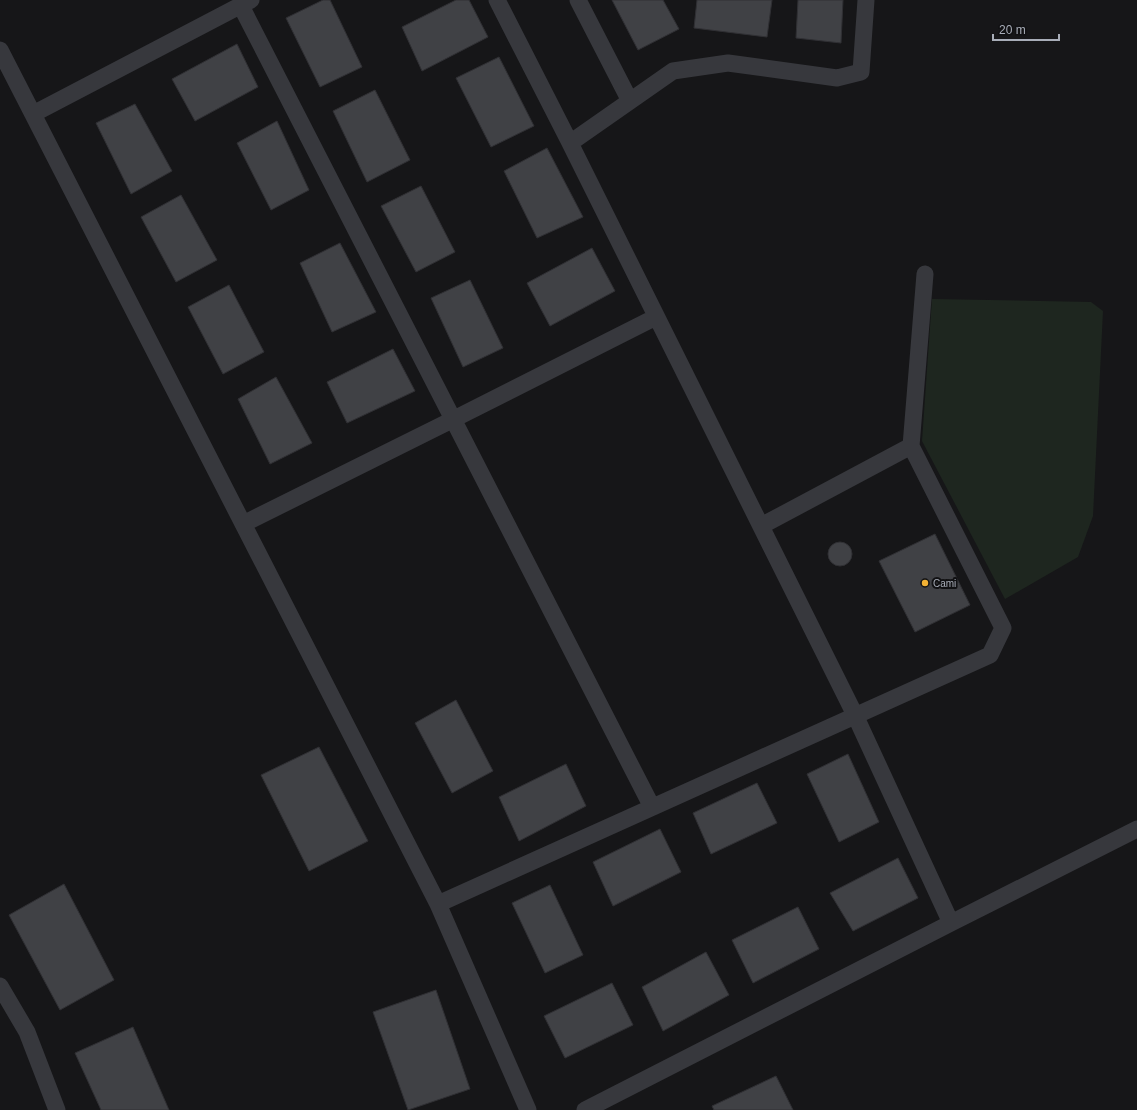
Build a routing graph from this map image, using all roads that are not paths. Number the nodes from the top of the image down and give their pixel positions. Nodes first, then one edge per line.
1 (497, 0) edge
2 (578, 0) edge
3 (866, 0) edge
4 (246, 3) edge
5 (0, 50) edge
6 (630, 101) junction
7 (33, 114) junction
8 (570, 143) junction
9 (925, 274) dead end
10 (656, 317) junction
11 (454, 420) junction
12 (911, 446) junction
13 (243, 524) junction
14 (761, 526) junction
15 (855, 715) junction
16 (652, 807) junction
17 (1137, 828) edge
18 (438, 904) junction
19 (951, 923) junction
20 (0, 986) edge
21 (57, 1110) edge
22 (528, 1110) edge
23 (585, 1110) edge

1 - 8 street
2 - 6 street
3 - 6 street
4 - 7 street
4 - 11 street
5 - 7 street
6 - 8 street
7 - 13 street
8 - 10 street
9 - 12 street
10 - 11 street
10 - 14 street
11 - 13 street
11 - 16 street
12 - 14 street
12 - 15 street
13 - 18 street
14 - 15 street
15 - 16 street
15 - 19 street
16 - 18 street
17 - 19 street
18 - 22 street
19 - 23 street
20 - 21 street

